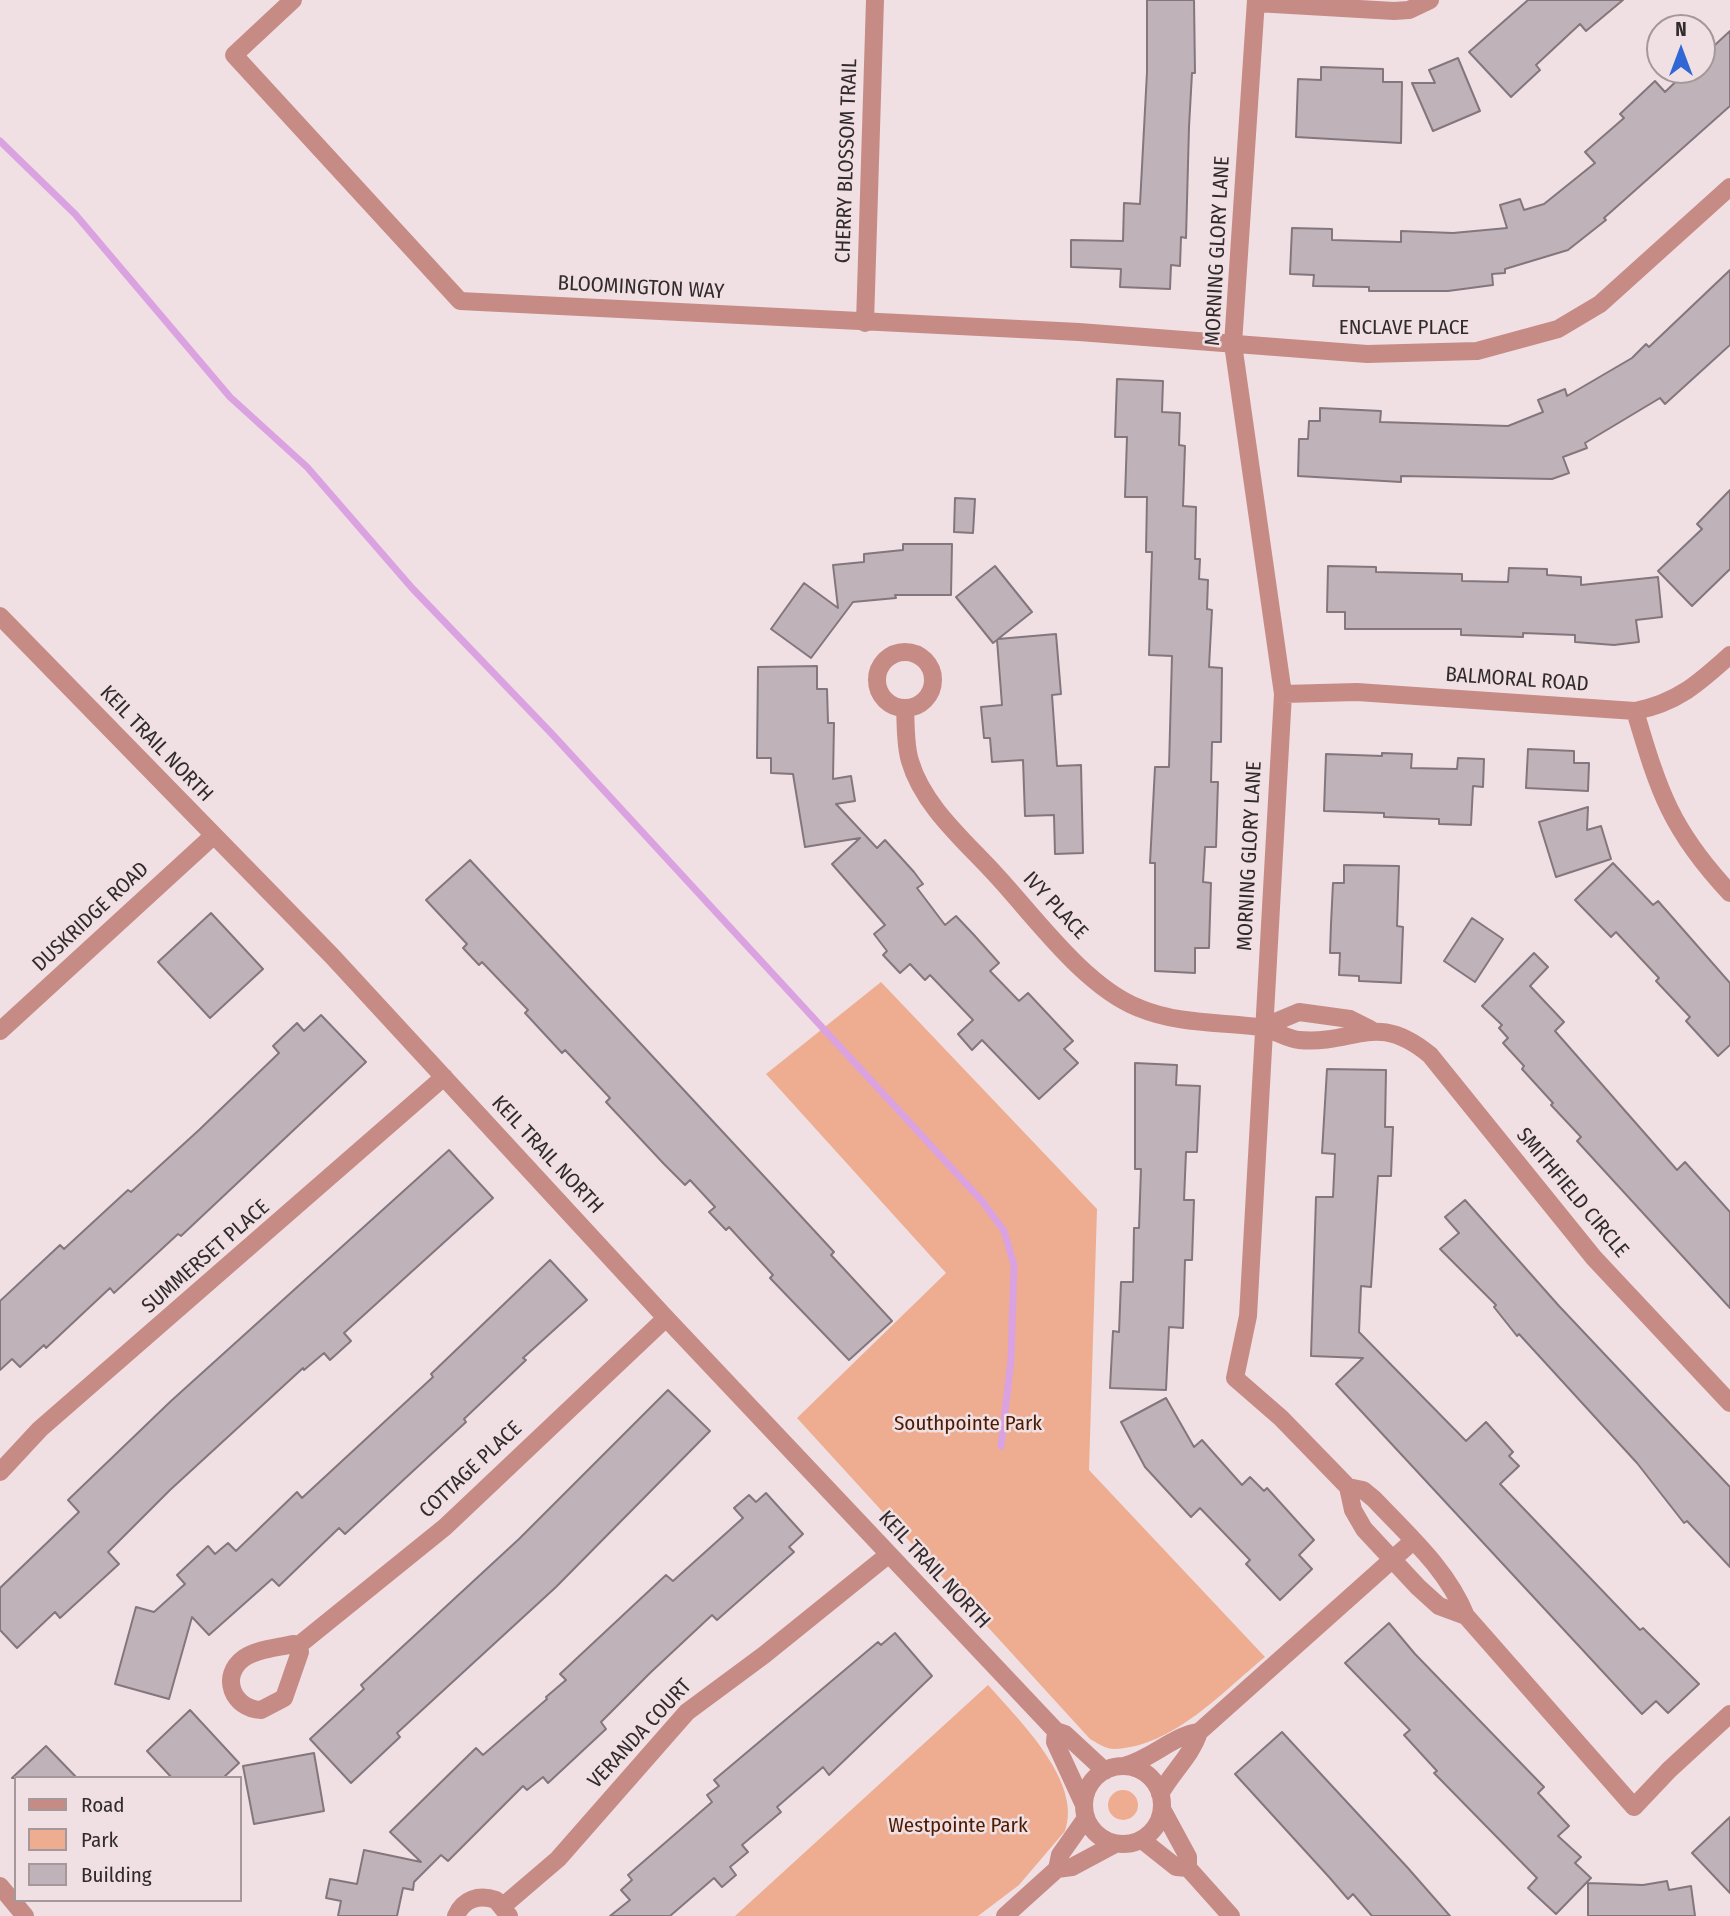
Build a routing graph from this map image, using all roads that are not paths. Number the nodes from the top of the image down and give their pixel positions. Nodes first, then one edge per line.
1 (293, 0) edge
2 (875, 0) edge
3 (1430, 0) edge
4 (1256, 2) edge
5 (1730, 187) edge
6 (865, 323) junction
7 (1233, 344) junction
8 (0, 616) edge
9 (1730, 655) edge
10 (1283, 694) junction
11 (905, 708) dead end
12 (1635, 711) junction
13 (213, 836) junction
14 (1730, 893) edge
15 (1263, 1027) junction
16 (1370, 1030) junction
17 (0, 1031) edge
18 (444, 1077) junction
19 (666, 1318) junction
20 (1730, 1403) edge
21 (0, 1472) edge
22 (1348, 1487) junction
23 (1413, 1541) junction
24 (888, 1555) junction
25 (1392, 1559) junction
26 (1466, 1616) junction
27 (299, 1646) dead end
28 (1730, 1714) edge
29 (1056, 1731) junction
30 (1199, 1732) junction
31 (1114, 1769) junction
32 (1161, 1801) junction
33 (1085, 1812) junction
34 (1142, 1840) junction
35 (1115, 1844) junction
36 (1188, 1868) junction
37 (1057, 1869) junction
38 (0, 1886) edge
39 (506, 1911) edge
40 (25, 1916) edge
41 (456, 1916) edge
42 (1005, 1916) edge
43 (1231, 1916) edge

1 - 6 street, BLOOMINGTON WAY
2 - 6 street, CHERRY BLOSSOM TRAIL
3 - 4 street
4 - 7 street, MORNING GLORY LANE
5 - 7 street, ENCLAVE PLACE
6 - 7 street, BLOOMINGTON WAY
7 - 10 street, MORNING GLORY LANE
8 - 13 street, KEIL TRAIL NORTH
9 - 12 street, BALMORAL ROAD
10 - 12 street, BALMORAL ROAD
10 - 15 street, MORNING GLORY LANE
11 - 15 street, IVY PLACE
12 - 14 street
13 - 17 street, DUSKRIDGE ROAD
13 - 18 street, KEIL TRAIL NORTH
15 - 16 street, SMITHFIELD CIRCLE
15 - 16 street, SMITHFIELD CIRCLE
15 - 22 street, MORNING GLORY LANE
16 - 20 street, SMITHFIELD CIRCLE
18 - 19 street, KEIL TRAIL NORTH
18 - 21 street, SUMMERSET PLACE
19 - 24 street, KEIL TRAIL NORTH
19 - 27 street, COTTAGE PLACE
22 - 23 street
22 - 25 street, MORNING GLORY LANE
23 - 25 street
23 - 26 street
24 - 29 street, KEIL TRAIL NORTH
24 - 39 street, VERANDA COURT
25 - 26 street, MORNING GLORY LANE
25 - 30 street
26 - 28 street
29 - 31 street, KEIL TRAIL NORTH
29 - 33 street
30 - 31 street
30 - 32 street
31 - 32 street
31 - 33 street
32 - 34 street
32 - 36 street
33 - 35 street
33 - 37 street
34 - 35 street
34 - 36 street
35 - 37 street
36 - 43 street
37 - 42 street
38 - 40 street
39 - 41 street, VERANDA COURT

